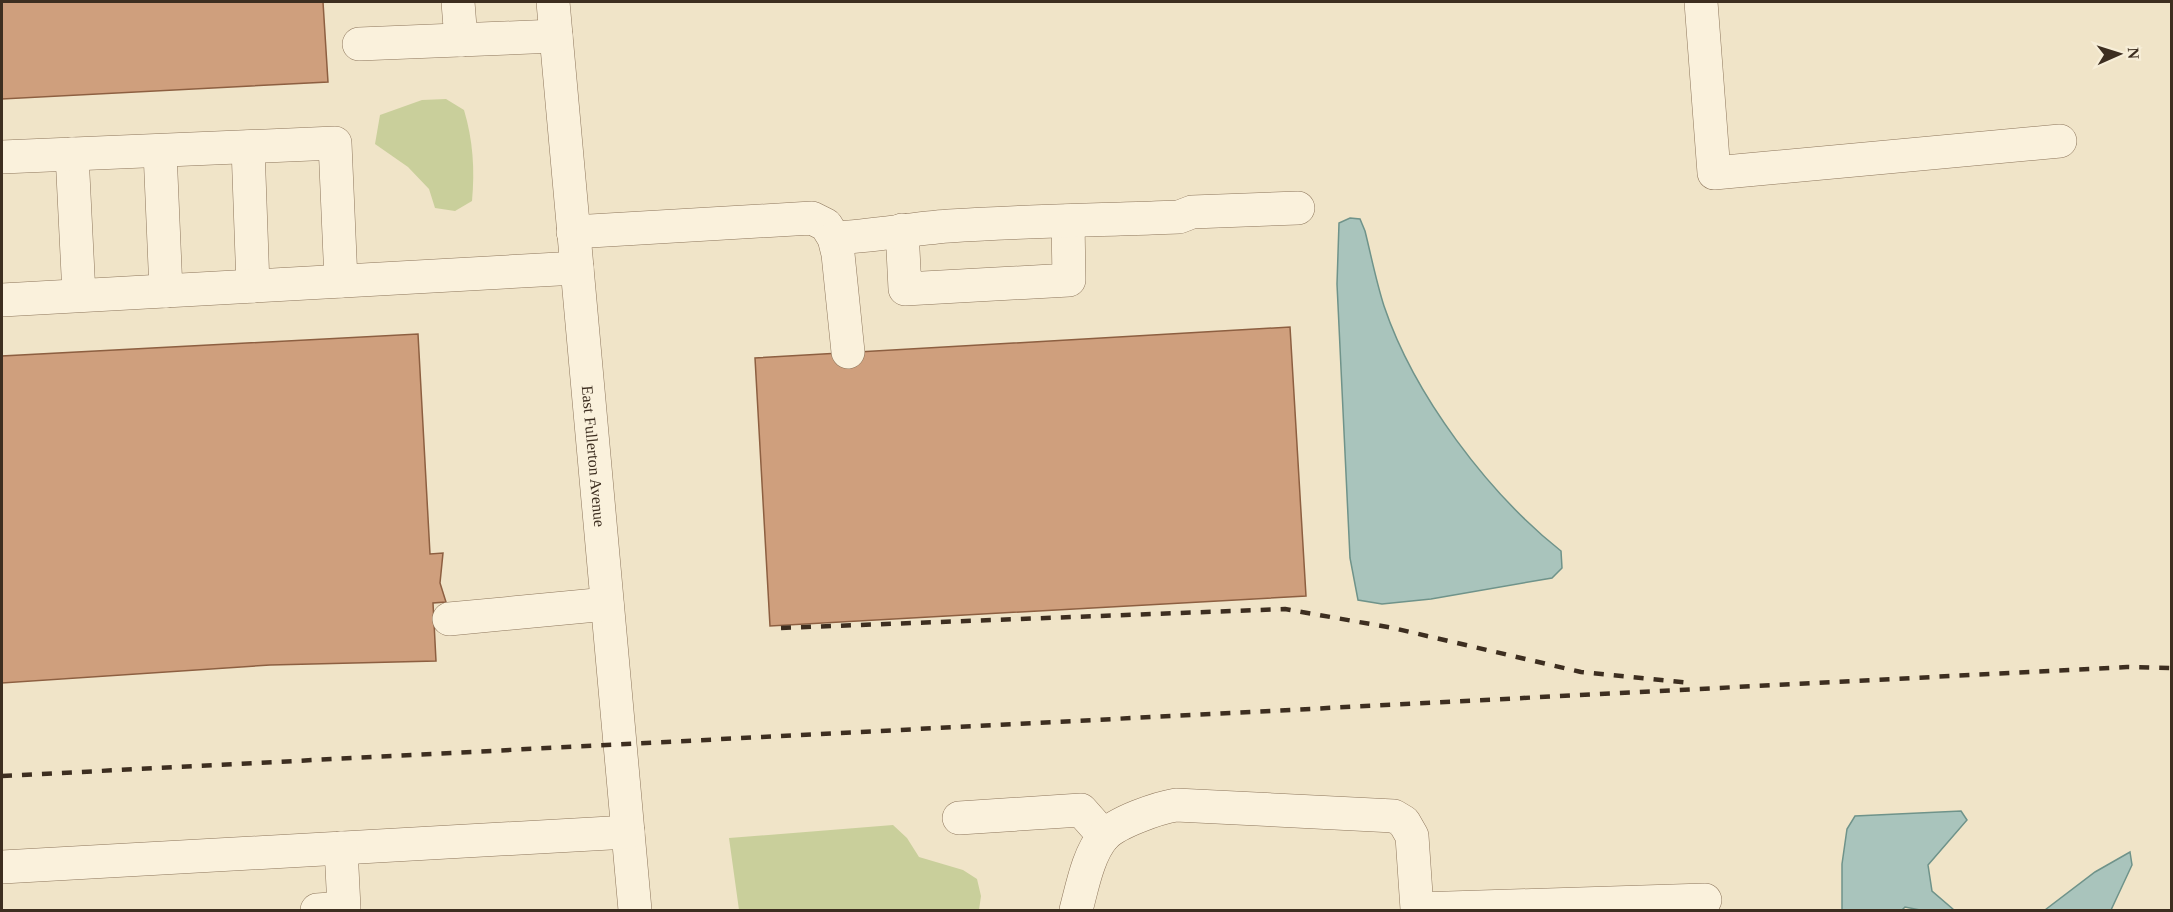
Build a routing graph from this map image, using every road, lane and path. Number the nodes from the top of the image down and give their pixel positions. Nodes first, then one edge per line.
1 (458, 2) edge
2 (553, 2) edge
3 (1701, 2) edge
4 (556, 36) junction
5 (461, 40) junction
6 (359, 44) dead end
7 (2060, 141) dead end
8 (248, 147) junction
9 (160, 151) junction
10 (72, 154) junction
11 (2, 157) edge
12 (1298, 208) dead end
13 (1068, 221) junction
14 (902, 230) junction
15 (573, 232) junction
16 (834, 238) junction
17 (577, 268) junction
18 (341, 281) junction
19 (253, 286) junction
20 (166, 291) junction
21 (79, 296) junction
22 (2, 300) edge
23 (848, 352) dead end
24 (607, 604) junction
25 (449, 619) dead end
26 (959, 818) dead end
27 (628, 832) junction
28 (1104, 836) junction
29 (341, 848) junction
30 (2, 867) edge
31 (1705, 900) dead end
32 (317, 910) edge
33 (635, 910) edge
34 (1076, 910) edge

1 - 5 street
2 - 4 street, East Fullerton Avenue
3 - 7 street
4 - 5 street
4 - 15 street, East Fullerton Avenue
5 - 6 street
8 - 9 street
8 - 18 street
8 - 19 street
9 - 10 street
9 - 20 street
10 - 11 street
10 - 21 street
12 - 13 street
13 - 14 street
13 - 14 street
14 - 16 street
15 - 16 street
15 - 17 street, East Fullerton Avenue
16 - 23 street
17 - 18 street
17 - 24 street, East Fullerton Avenue
18 - 19 street
19 - 20 street
20 - 21 street
21 - 22 street
24 - 25 street
24 - 27 street, East Fullerton Avenue
26 - 28 street
27 - 29 street
27 - 33 street, East Fullerton Avenue
28 - 31 street
28 - 34 street
29 - 30 street
29 - 32 street

